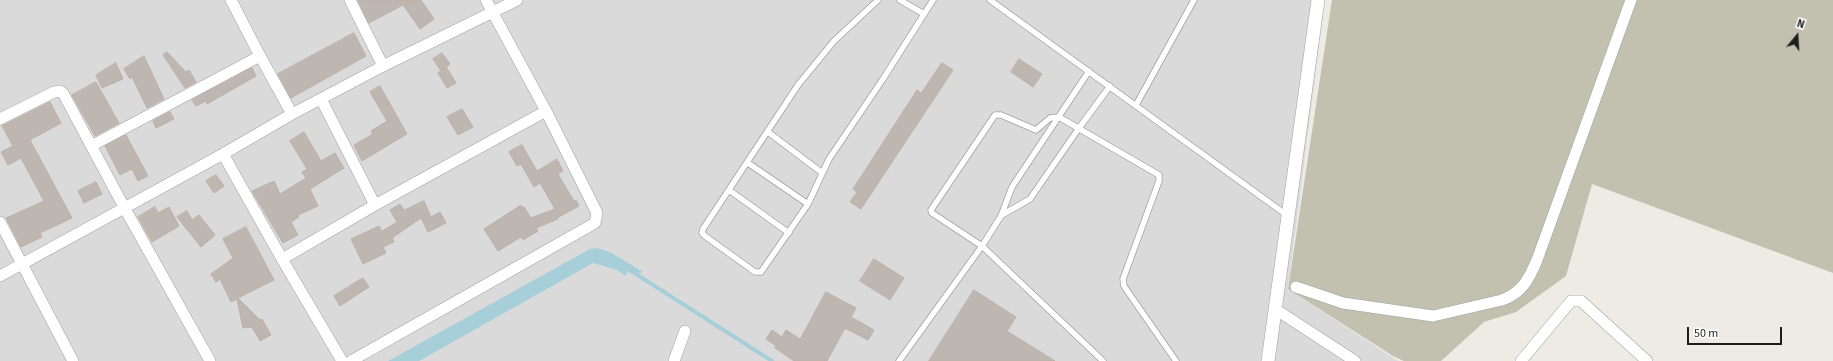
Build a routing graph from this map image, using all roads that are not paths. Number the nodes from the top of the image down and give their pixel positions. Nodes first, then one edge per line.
1 (231, 0) edge
2 (350, 0) edge
3 (486, 0) edge
4 (517, 0) edge
5 (878, 0) edge
6 (900, 0) edge
7 (933, 0) edge
8 (990, 0) edge
9 (1194, 0) edge
10 (1318, 0) edge
11 (1631, 0) edge
12 (492, 13) junction
13 (924, 14) junction
14 (260, 56) junction
15 (383, 66) junction
16 (1089, 71) junction
17 (1110, 86) junction
18 (321, 99) junction
19 (1136, 105) junction
20 (546, 111) junction
21 (292, 114) junction
22 (1059, 117) junction
23 (0, 119) edge
24 (1079, 128) junction
25 (768, 132) junction
26 (91, 146) junction
27 (223, 154) junction
28 (748, 162) junction
29 (821, 172) junction
30 (729, 190) junction
31 (808, 204) junction
32 (375, 205) junction
33 (124, 207) junction
34 (1001, 216) junction
35 (1288, 216) junction
36 (0, 222) edge
37 (789, 233) junction
38 (982, 246) junction
39 (282, 259) junction
40 (22, 264) junction
41 (0, 276) edge
42 (1296, 287) dead end
43 (1275, 309) junction
44 (685, 331) dead end
45 (73, 361) edge
46 (210, 361) edge
47 (342, 361) edge
48 (352, 361) edge
49 (674, 361) edge
50 (899, 361) edge
51 (1103, 361) edge
52 (1176, 361) edge
53 (1268, 361) edge
54 (1355, 361) edge
55 (1521, 361) edge
56 (1647, 361) edge

1 - 14 street
2 - 15 street
3 - 12 street
4 - 12 street
5 - 25 lane
6 - 13 lane
7 - 13 lane
8 - 16 lane
9 - 19 lane
10 - 35 street
11 - 42 street
12 - 15 street
12 - 20 street
13 - 29 lane
14 - 21 street
14 - 26 street
15 - 18 street
16 - 17 lane
16 - 22 lane
17 - 19 lane
17 - 24 lane
18 - 21 street
18 - 32 street
19 - 35 lane
20 - 32 street
20 - 48 street
21 - 27 street
22 - 24 lane
22 - 34 lane
22 - 38 lane
23 - 26 street
24 - 34 lane
24 - 52 lane
25 - 28 lane
25 - 29 lane
26 - 33 street
27 - 33 street
27 - 39 street
28 - 30 lane
28 - 31 lane
29 - 31 lane
30 - 37 lane
30 - 37 lane
31 - 37 lane
32 - 39 street
33 - 40 street
33 - 46 street
34 - 38 lane
35 - 43 street
36 - 40 street
38 - 50 lane
38 - 51 lane
39 - 47 street
40 - 41 street
40 - 45 street
43 - 53 street
43 - 54 street
44 - 49 street
55 - 56 street

